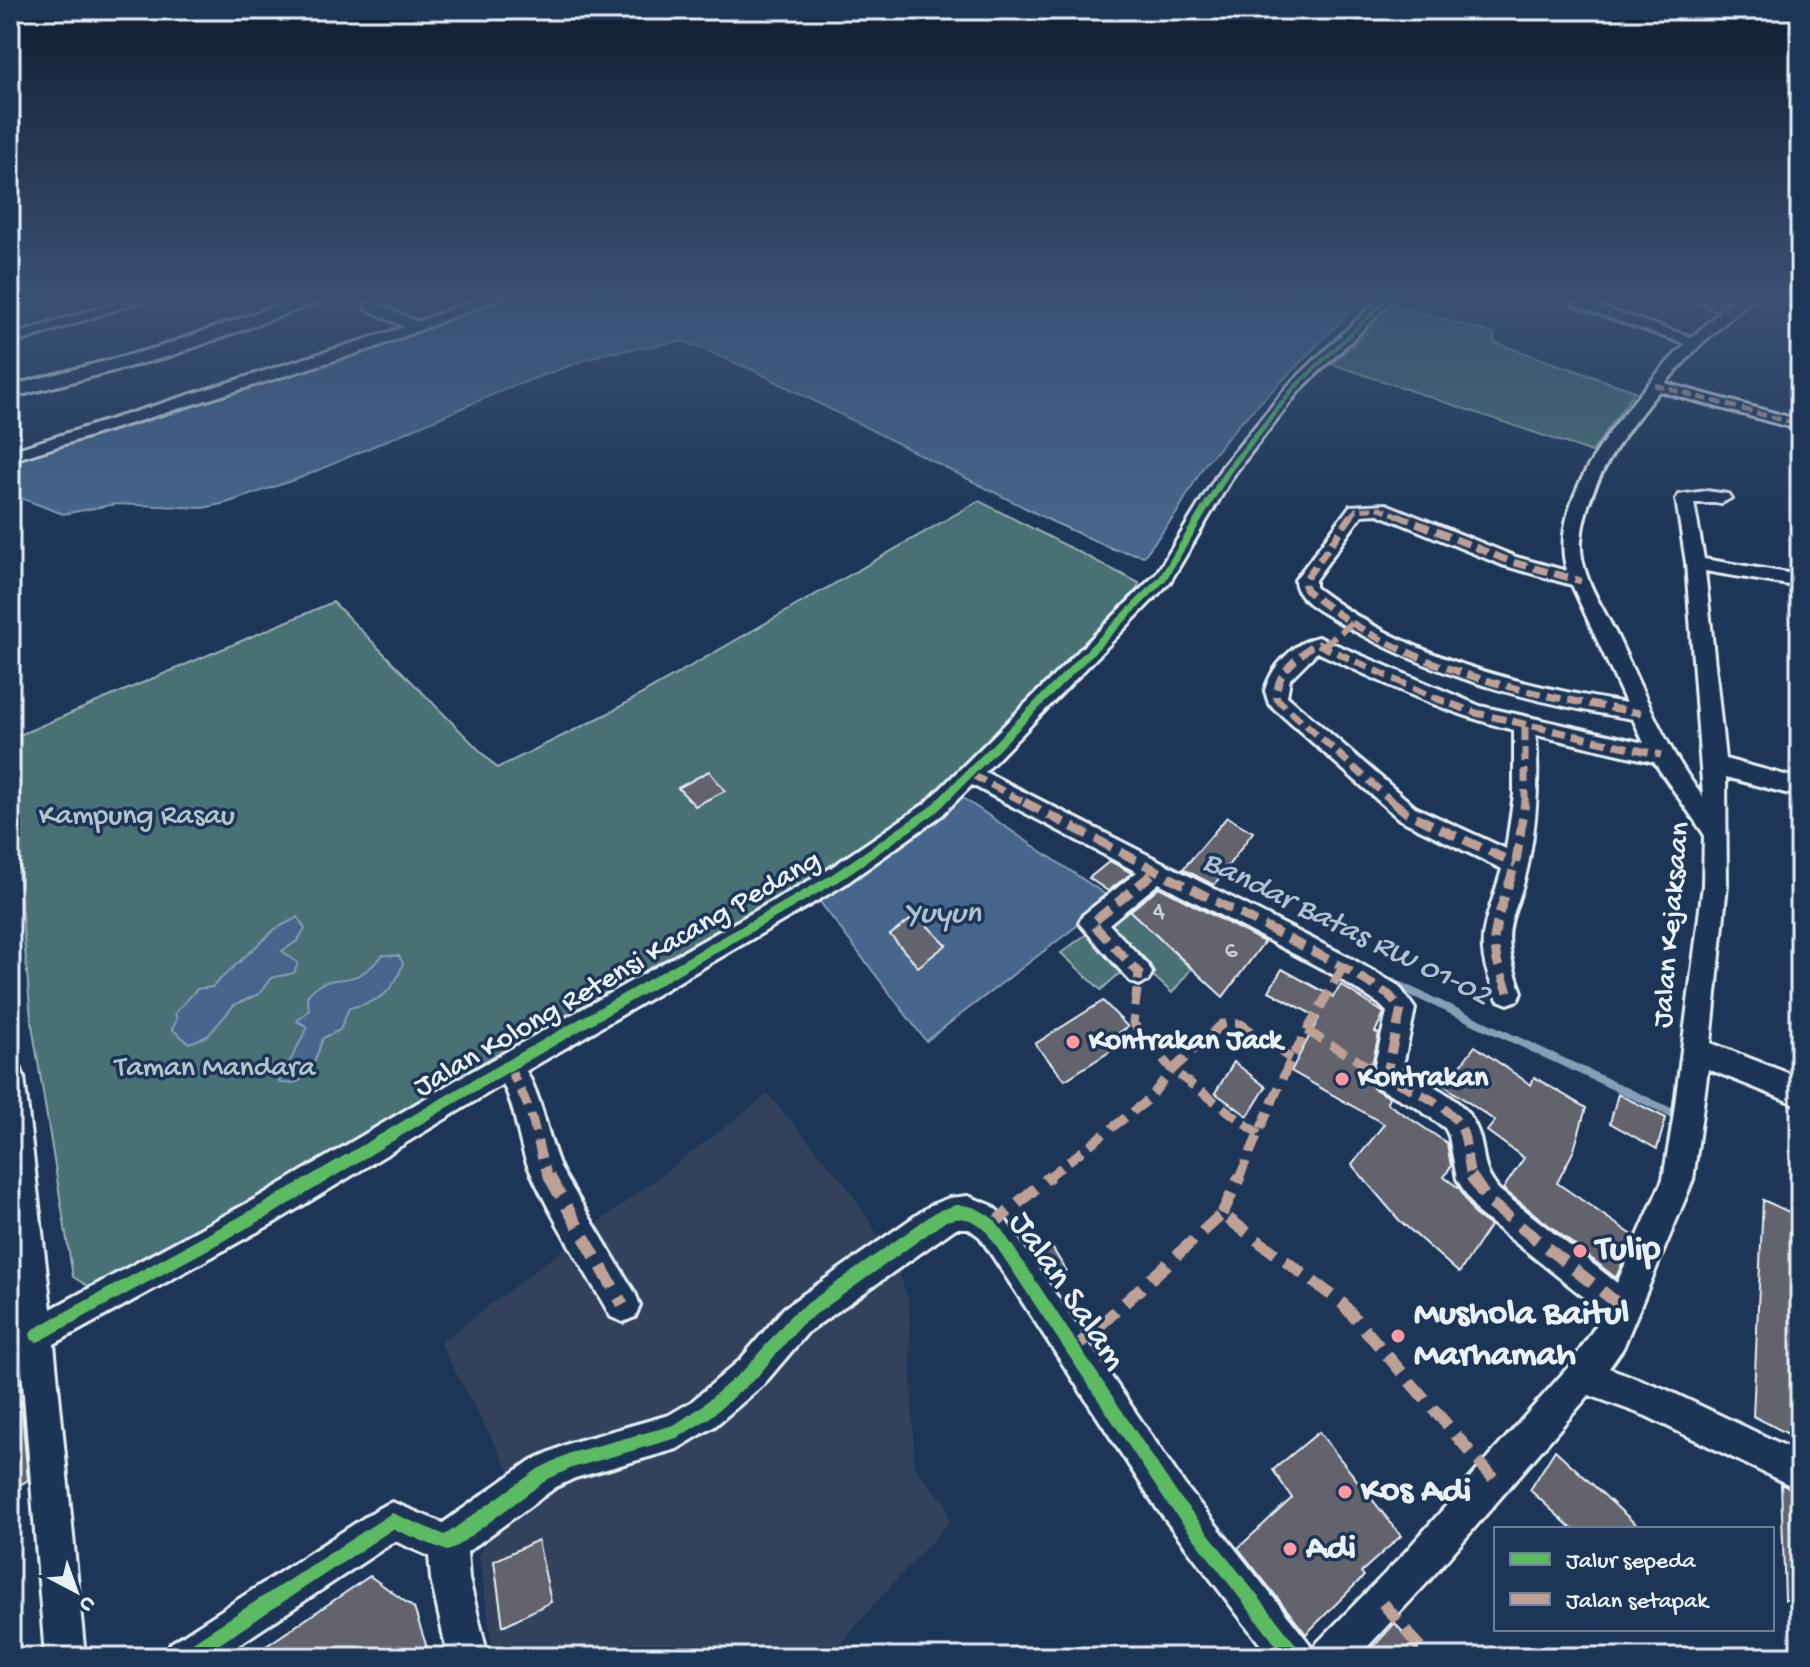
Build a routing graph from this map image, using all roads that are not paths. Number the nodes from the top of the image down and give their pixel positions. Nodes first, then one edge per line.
1 (77, 375) edge
2 (273, 375) edge
3 (1308, 375) edge
4 (1664, 375) edge
5 (1655, 385) junction
6 (10, 392) edge
7 (1800, 425) edge
8 (10, 456) edge
9 (1722, 498) dead end
10 (1695, 563) junction
11 (1581, 581) junction
12 (1800, 581) edge
13 (1353, 622) junction
14 (1324, 645) junction
15 (1641, 713) junction
16 (1525, 726) junction
17 (1661, 755) junction
18 (1714, 765) junction
19 (972, 775) junction
20 (1800, 788) edge
21 (1716, 832) junction
22 (1516, 864) junction
23 (1156, 871) junction
24 (1139, 973) dead end
25 (1508, 992) dead end
26 (1695, 1050) junction
27 (508, 1066) junction
28 (10, 1077) edge
29 (1800, 1092) edge
30 (623, 1305) dead end
31 (1622, 1307) junction
32 (37, 1335) junction
33 (1583, 1376) junction
34 (1800, 1472) edge
35 (447, 1543) junction
36 (65, 1657) edge
37 (185, 1657) edge
38 (468, 1657) edge
39 (1295, 1657) edge
40 (1331, 1657) edge

1 - 6 street
2 - 8 street
3 - 19 street, Jalan Kolong Retensi Kacang Pedang
4 - 5 street
5 - 7 street
5 - 11 street
9 - 10 street, Jalan Kejaksaan
10 - 12 street
10 - 18 street, Jalan Kejaksaan
11 - 13 street
11 - 15 street
13 - 14 street
13 - 15 street
14 - 16 street
14 - 22 street
15 - 17 street
16 - 17 street
16 - 22 street
17 - 21 street
18 - 20 street
18 - 21 street, Jalan Kejaksaan
19 - 23 street
19 - 27 street, Jalan Kolong Retensi Kacang Pedang
21 - 26 street, Jalan Kejaksaan
22 - 25 street
23 - 24 street
23 - 31 street
26 - 29 street
26 - 31 street, Jalan Kejaksaan
27 - 30 street
27 - 32 street, Jalan Kolong Retensi Kacang Pedang
28 - 32 street
31 - 33 street, Jalan Kejaksaan
32 - 36 street
33 - 34 street
33 - 40 street, Jalan Kejaksaan
35 - 37 street
35 - 38 street
35 - 39 street, Jalan Salam

